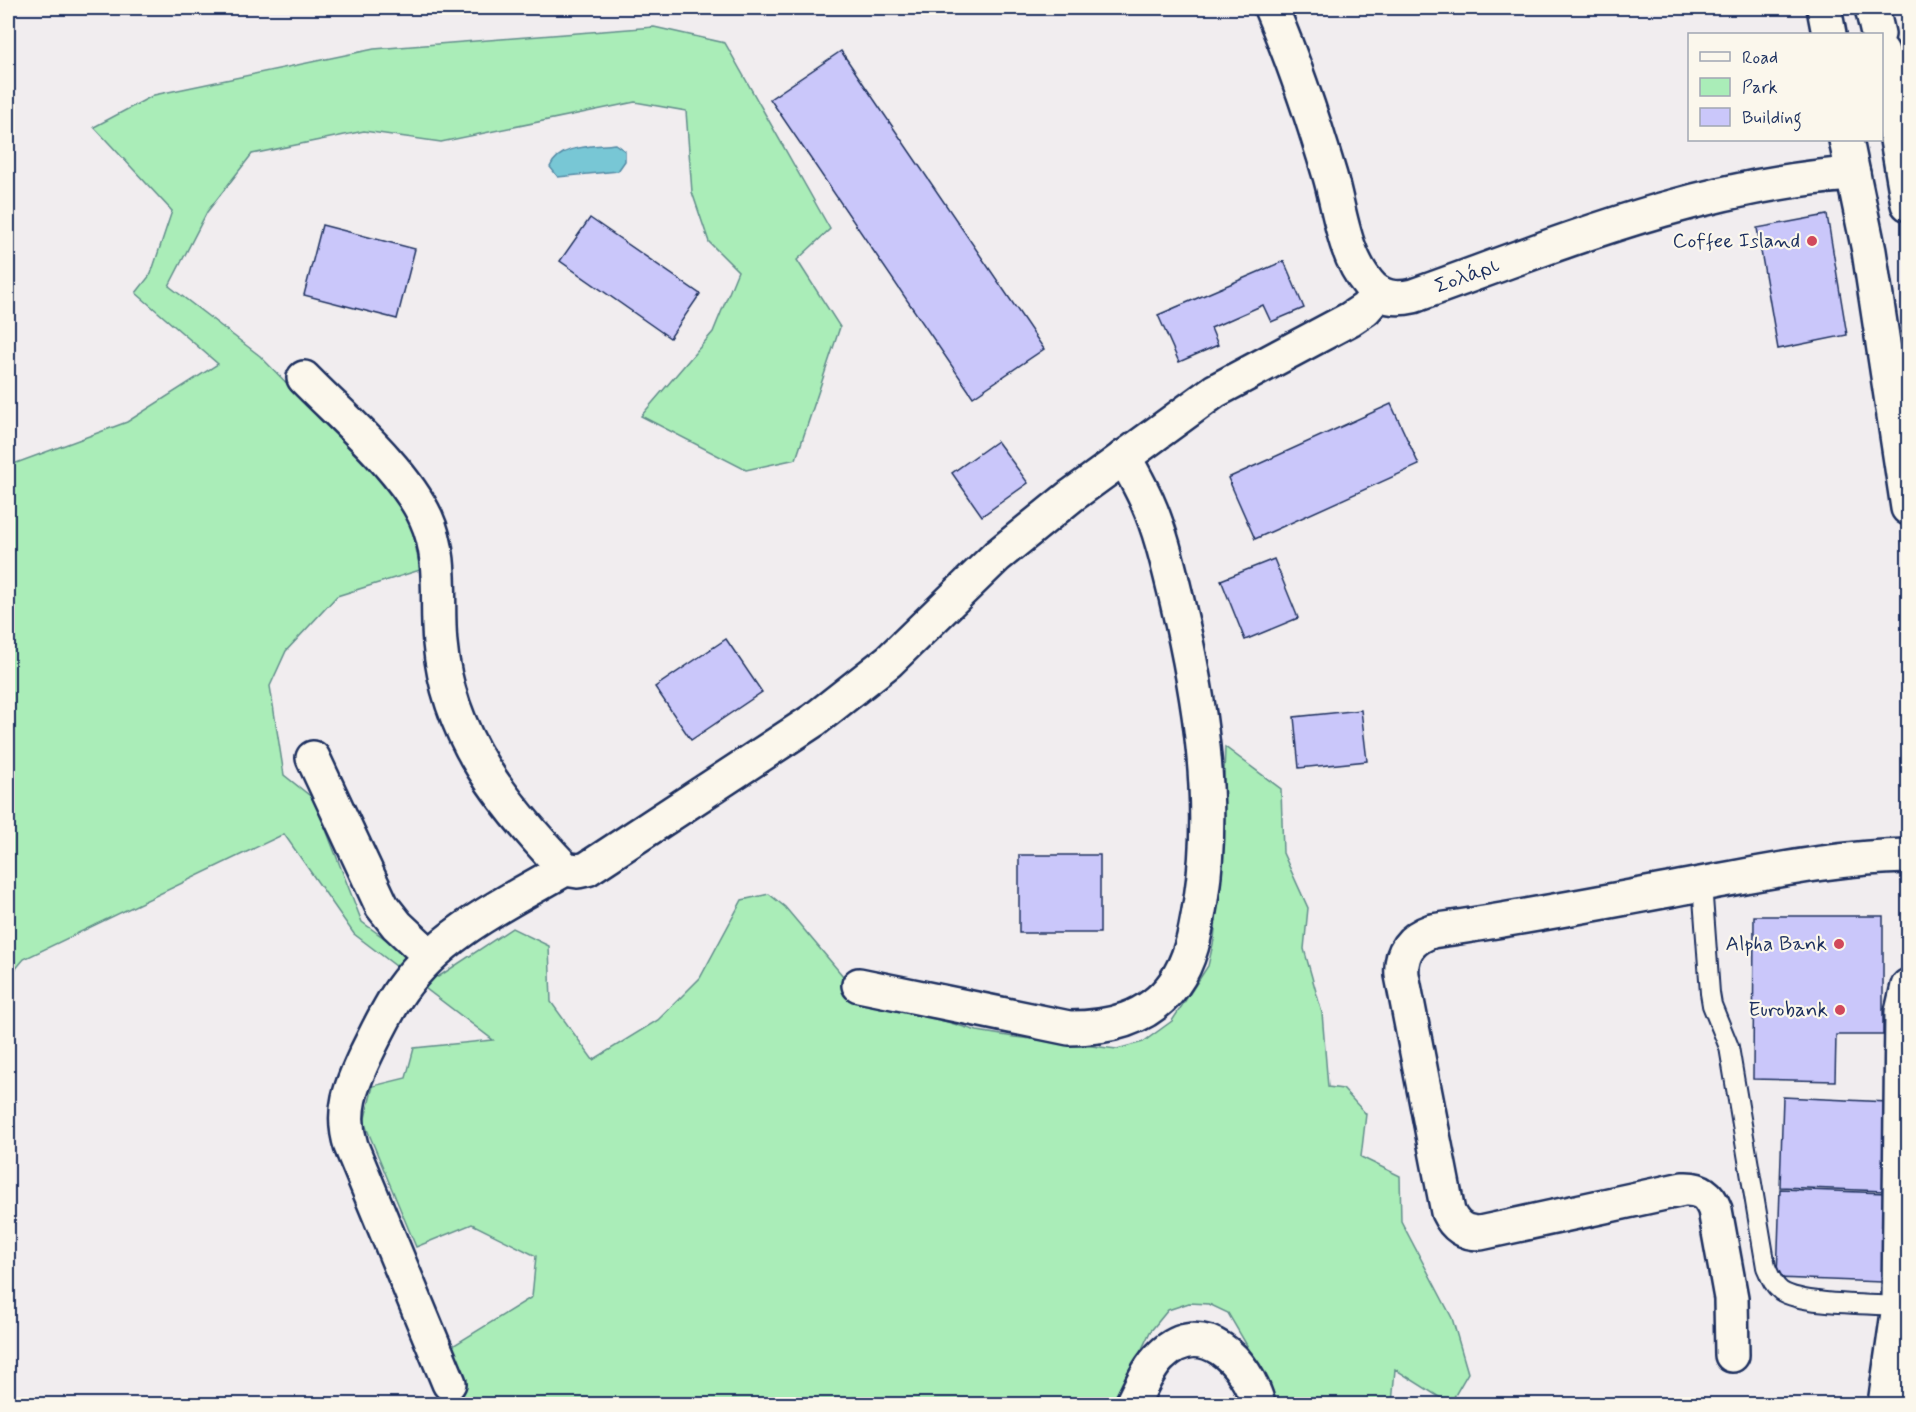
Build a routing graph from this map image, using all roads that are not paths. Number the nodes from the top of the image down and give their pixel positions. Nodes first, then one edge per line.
1 (1271, 8) edge
2 (1824, 8) edge
3 (1872, 8) edge
4 (1829, 33) edge
5 (1878, 33) edge
6 (1892, 64) edge
7 (1846, 141) edge
8 (1853, 174) junction
9 (1908, 204) edge
10 (1908, 209) edge
11 (1379, 293) junction
12 (304, 378) dead end
13 (1124, 457) junction
14 (1908, 508) edge
15 (313, 758) dead end
16 (1908, 856) edge
17 (565, 869) junction
18 (1702, 884) junction
19 (430, 956) junction
20 (859, 985) dead end
21 (1908, 986) edge
22 (1905, 1227) edge
23 (1899, 1306) junction
24 (1732, 1355) dead end
25 (449, 1383) dead end
26 (1132, 1404) edge
27 (1258, 1404) edge
28 (1885, 1404) edge

1 - 11 street
2 - 4 street
3 - 5 street
6 - 9 street
7 - 8 street
8 - 10 street
8 - 11 street, Σολάρι
8 - 14 street
11 - 13 street
12 - 17 street
13 - 17 street
13 - 20 street
15 - 19 street
16 - 18 street
17 - 19 street
18 - 23 lane
18 - 24 street
19 - 25 street
21 - 22 street
22 - 23 street
23 - 28 street
26 - 27 street

